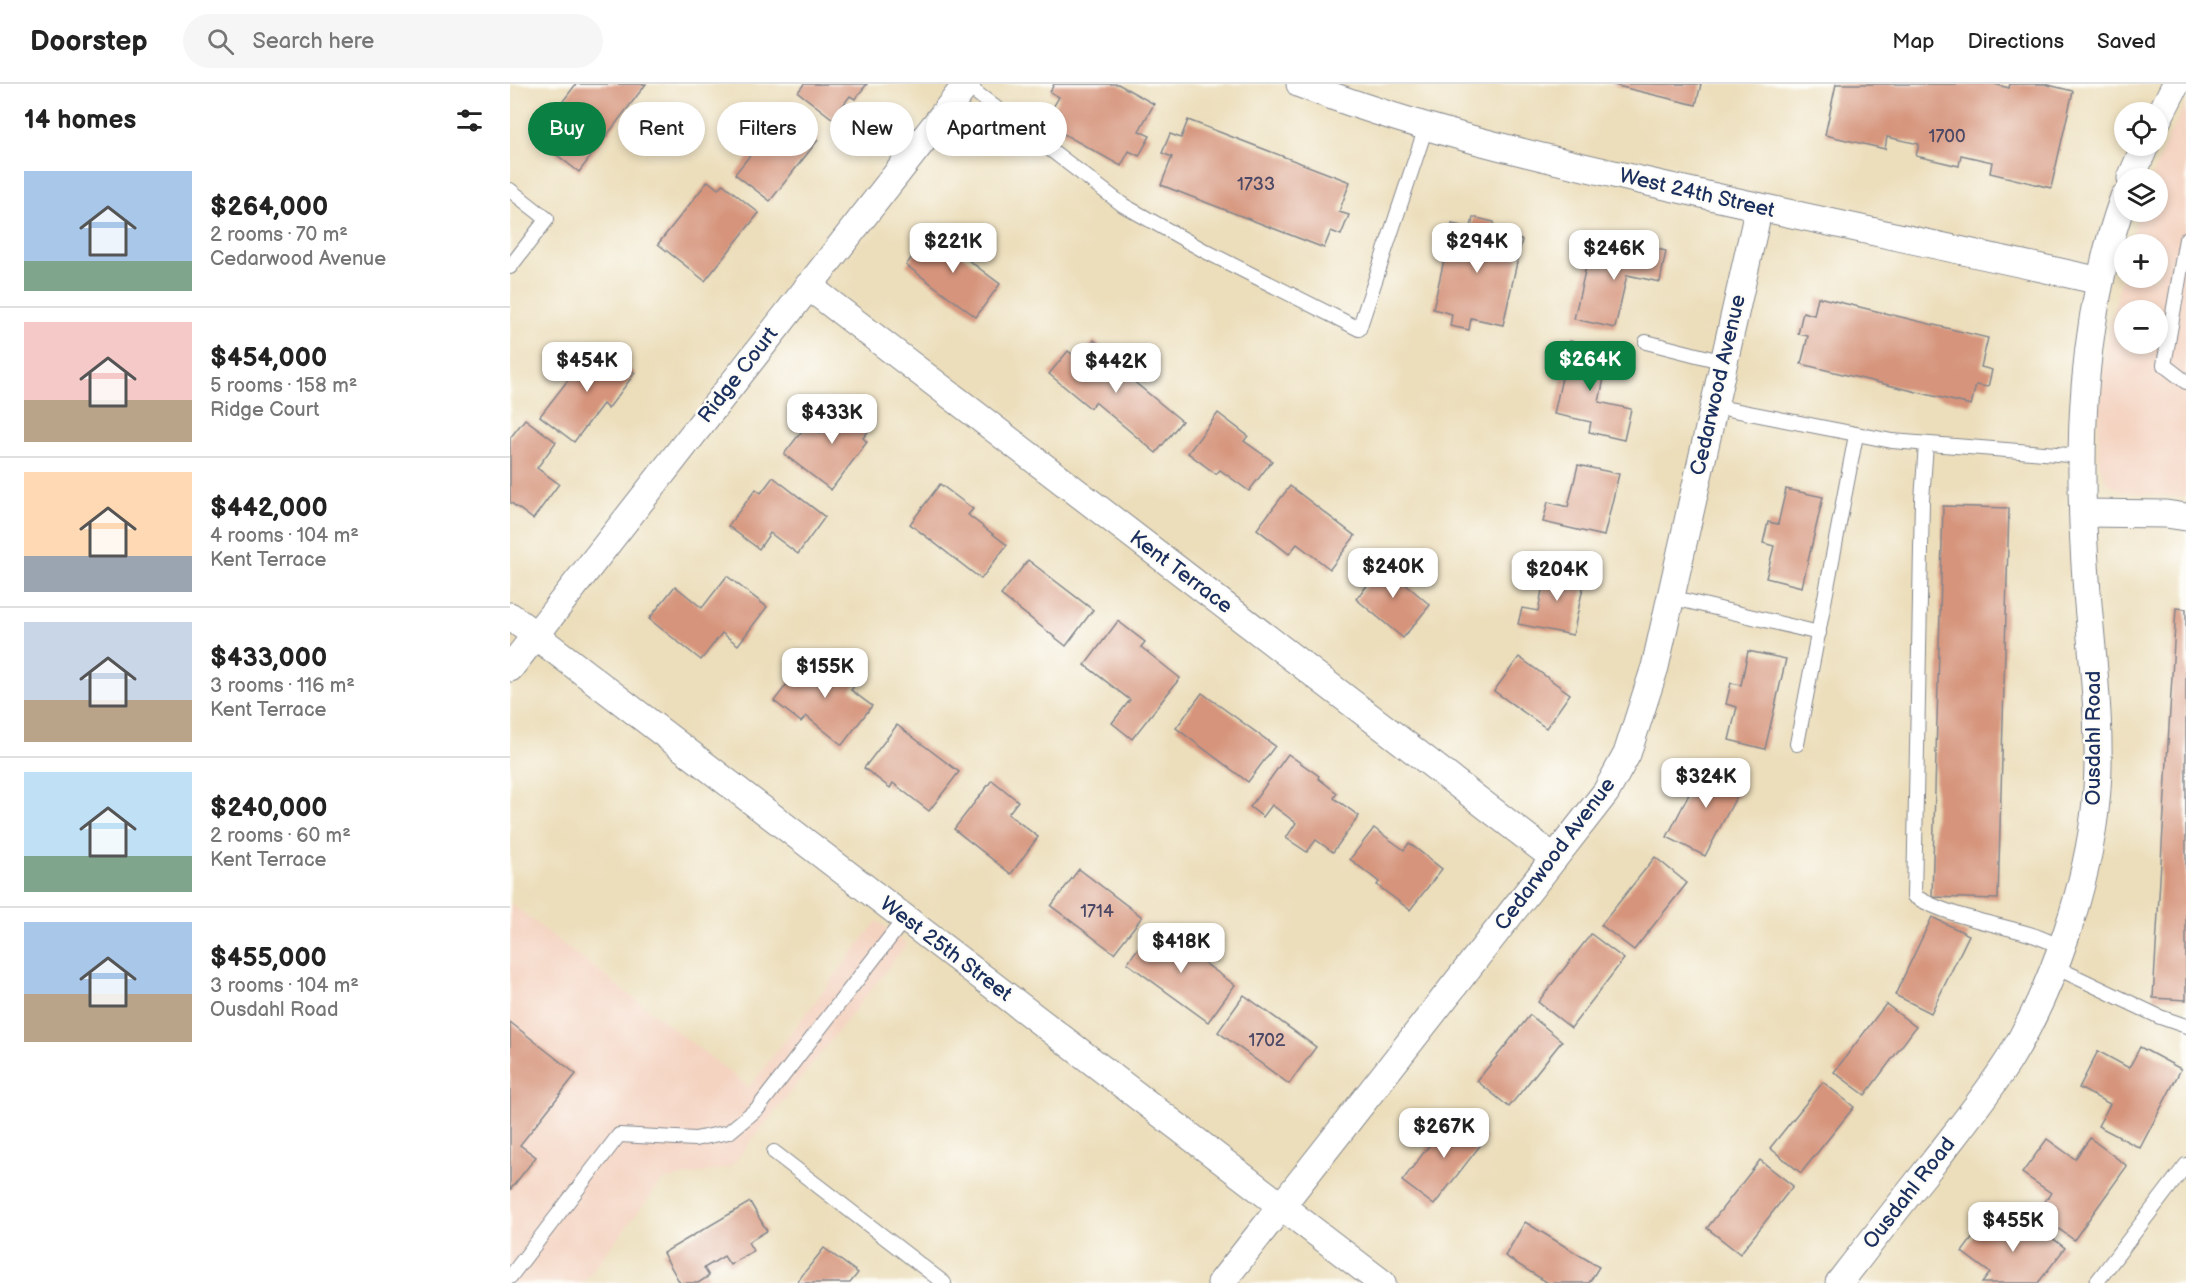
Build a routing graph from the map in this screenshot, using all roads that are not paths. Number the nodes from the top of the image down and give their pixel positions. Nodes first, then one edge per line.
1 (1300, 84) edge
2 (967, 85) edge
3 (2169, 86) edge
4 (2164, 102) edge
5 (1426, 127) junction
6 (510, 190) edge
7 (1759, 207) junction
8 (2117, 222) edge
9 (2186, 239) edge
10 (510, 267) edge
11 (2183, 268) edge
12 (2100, 281) junction
13 (808, 286) junction
14 (1646, 342) dead end
15 (1724, 362) junction
16 (2186, 382) edge
17 (1713, 406) junction
18 (1856, 435) junction
19 (1926, 444) junction
20 (2081, 456) junction
21 (2083, 513) junction
22 (2186, 517) edge
23 (1670, 597) junction
24 (510, 616) edge
25 (1820, 633) junction
26 (535, 635) junction
27 (510, 668) edge
28 (1797, 744) dead end
29 (1554, 858) junction
30 (905, 918) junction
31 (2057, 956) junction
32 (2186, 1026) edge
33 (774, 1152) dead end
34 (2186, 1165) edge
35 (1282, 1206) junction
36 (510, 1277) edge
37 (944, 1283) edge
38 (1221, 1283) edge
39 (1382, 1283) edge
40 (1839, 1283) edge
41 (2096, 1283) edge

1 - 5 street, West 24th Street
2 - 5 lane
2 - 13 street, Ridge Court
3 - 4 street
5 - 7 street, West 24th Street
6 - 10 lane
7 - 12 street, West 24th Street
7 - 15 street, Cedarwood Avenue
8 - 12 street, Ousdahl Road
9 - 11 lane
11 - 16 lane
12 - 20 street, Ousdahl Road
13 - 26 street, Ridge Court
13 - 29 street, Kent Terrace
14 - 15 lane
15 - 17 street, Cedarwood Avenue
17 - 18 lane
17 - 23 street, Cedarwood Avenue
18 - 19 lane
18 - 25 lane
19 - 20 lane
19 - 31 lane
20 - 21 street, Ousdahl Road
21 - 22 street
21 - 31 street, Ousdahl Road
23 - 25 lane
23 - 29 street, Cedarwood Avenue
24 - 26 street, West 25th Street
25 - 28 lane
26 - 27 street, Ridge Court
26 - 30 street, West 25th Street
29 - 35 street, Cedarwood Avenue
30 - 35 street, West 25th Street
30 - 36 lane
31 - 32 lane
31 - 40 street, Ousdahl Road
33 - 37 lane
34 - 41 lane
35 - 38 street, Cedarwood Avenue
35 - 39 street, West 25th Street

